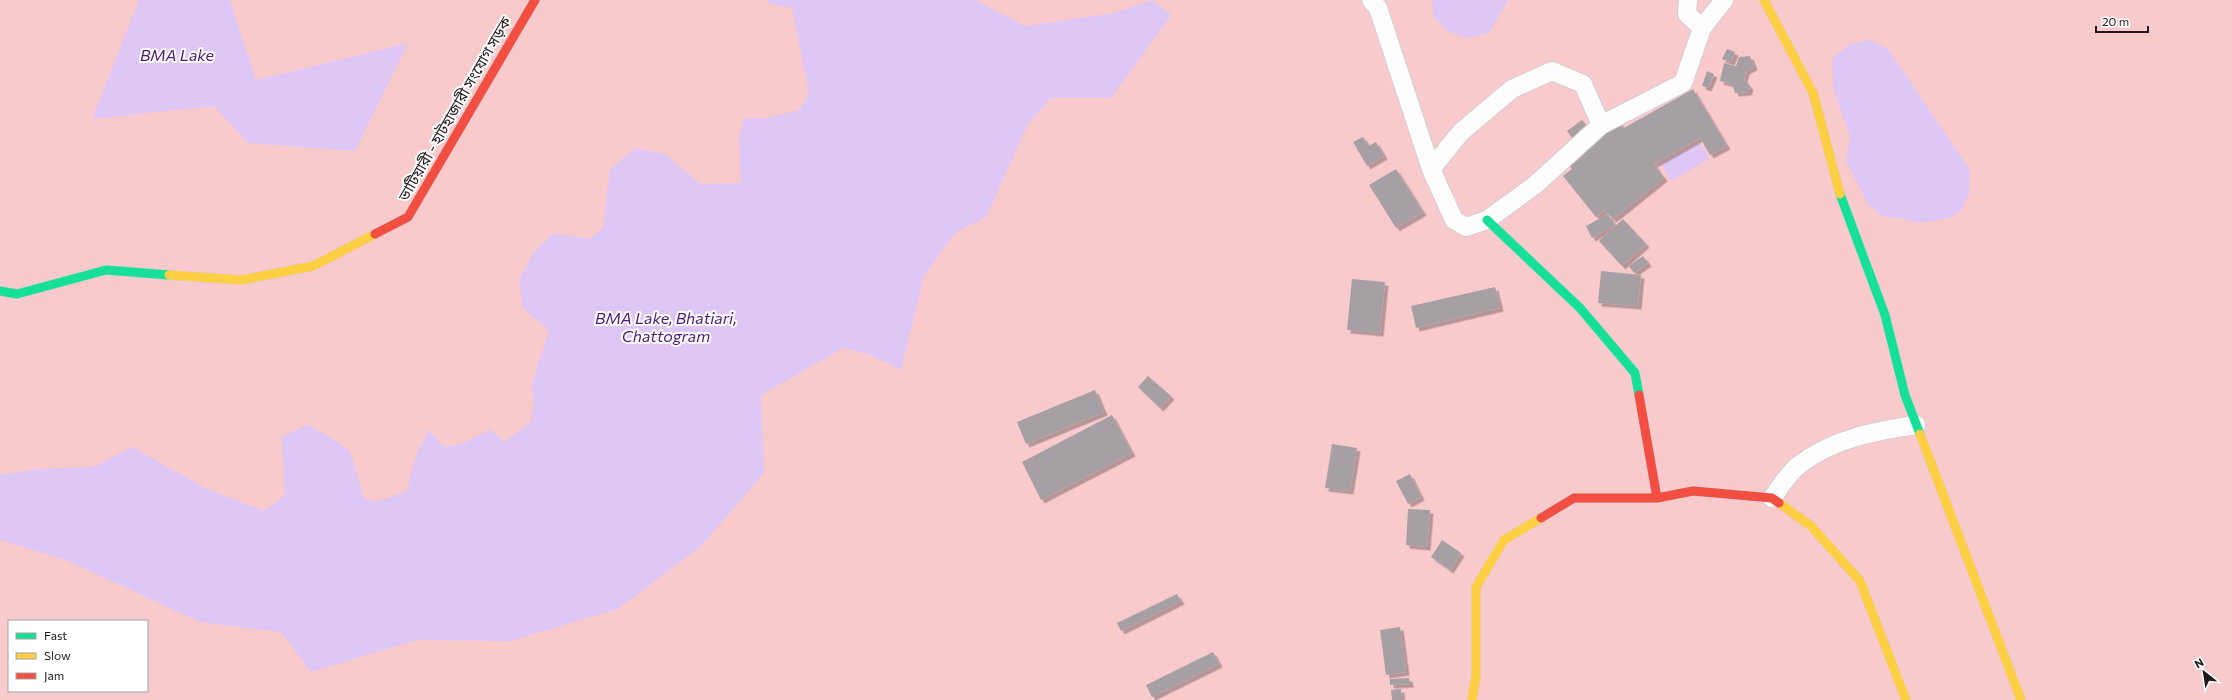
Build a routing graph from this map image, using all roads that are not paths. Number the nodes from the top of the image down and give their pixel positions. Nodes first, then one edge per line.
1 (535, 0) edge
2 (1371, 0) edge
3 (1688, 0) edge
4 (1724, 0) edge
5 (1764, 0) edge
6 (1702, 28) junction
7 (1601, 125) junction
8 (1431, 169) junction
9 (1487, 220) junction
10 (0, 290) edge
11 (1916, 425) junction
12 (1657, 498) junction
13 (1772, 498) junction
14 (1472, 700) edge
15 (1906, 700) edge
16 (2021, 700) edge

1 - 10 street, ভাটিয়ারী - হাটহাজারী সংযোগ সড়ক
2 - 8 street
3 - 6 street
4 - 6 street
5 - 11 street
6 - 7 street
7 - 8 street
7 - 9 street
8 - 9 street
9 - 12 street
11 - 13 street
11 - 16 street
12 - 13 street
12 - 14 street
13 - 15 street

